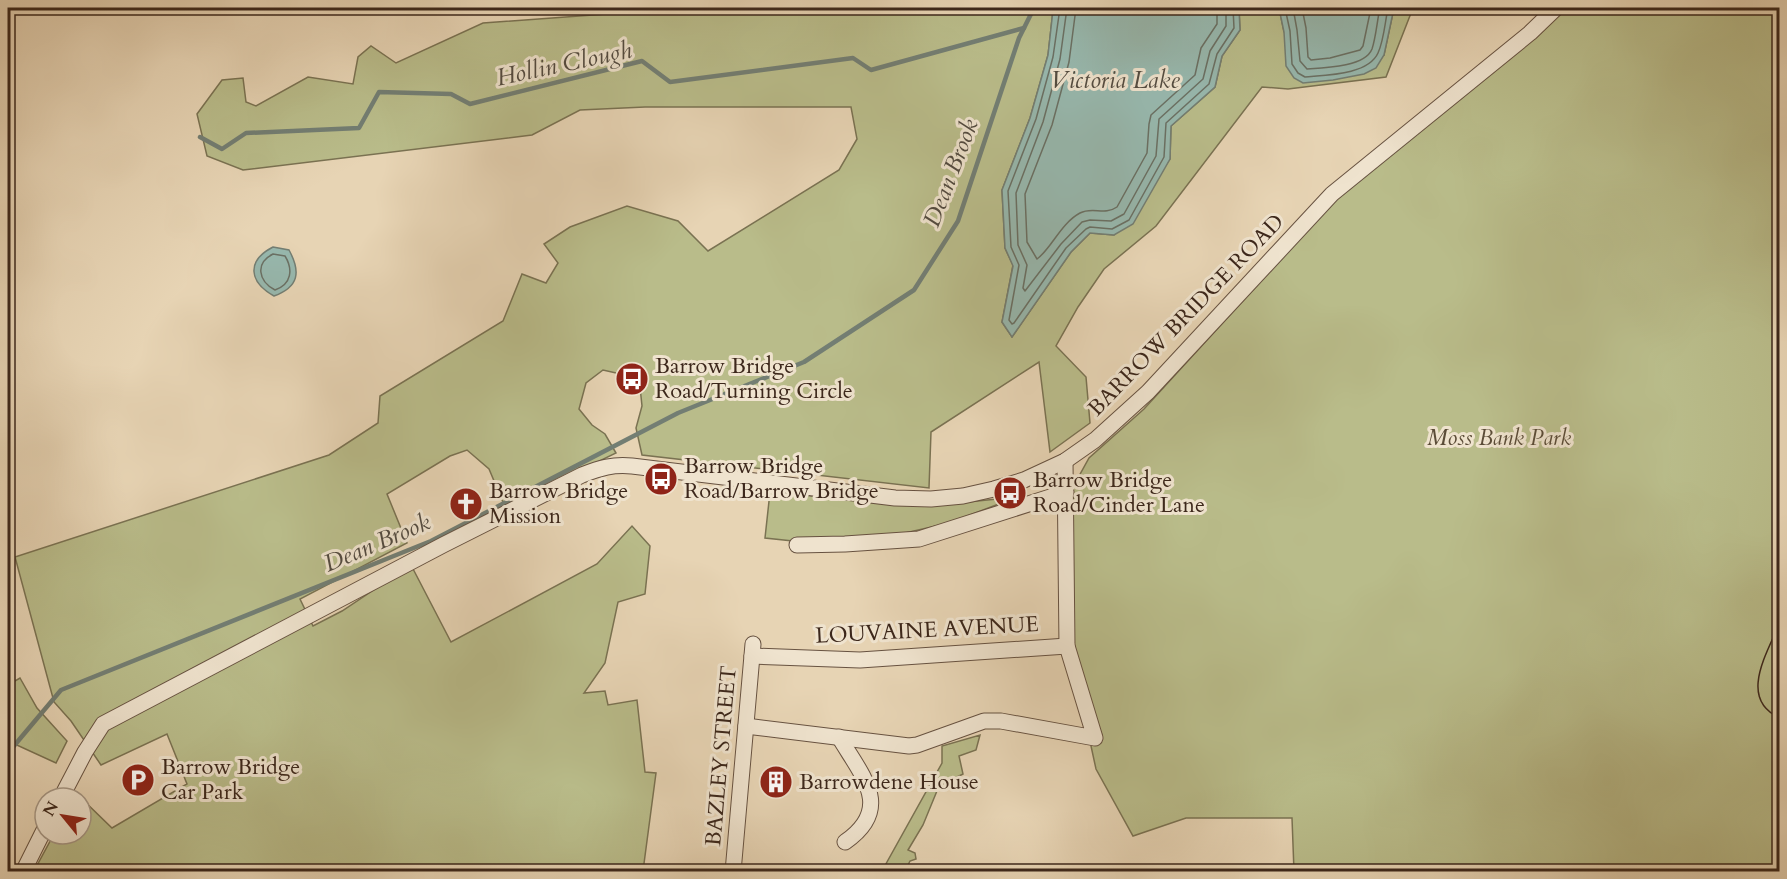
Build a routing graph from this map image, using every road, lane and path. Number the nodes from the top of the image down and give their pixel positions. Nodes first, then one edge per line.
1 (1556, 8) edge
2 (1065, 461) junction
3 (1066, 492) junction
4 (798, 545) dead end
5 (1067, 646) junction
6 (753, 650) joint
7 (746, 726) junction
8 (839, 737) junction
9 (67, 786) edge
10 (845, 842) dead end
11 (36, 846) edge
12 (22, 872) edge
13 (733, 872) edge

1 - 2 street, BARROW BRIDGE ROAD
2 - 3 street
2 - 9 street, BARROW BRIDGE ROAD
3 - 4 street
3 - 5 street
5 - 6 street, LOUVAINE AVENUE
5 - 8 street
6 - 7 street, BAZLEY STREET
7 - 8 street
7 - 13 street, BAZLEY STREET
8 - 10 street
11 - 12 street

